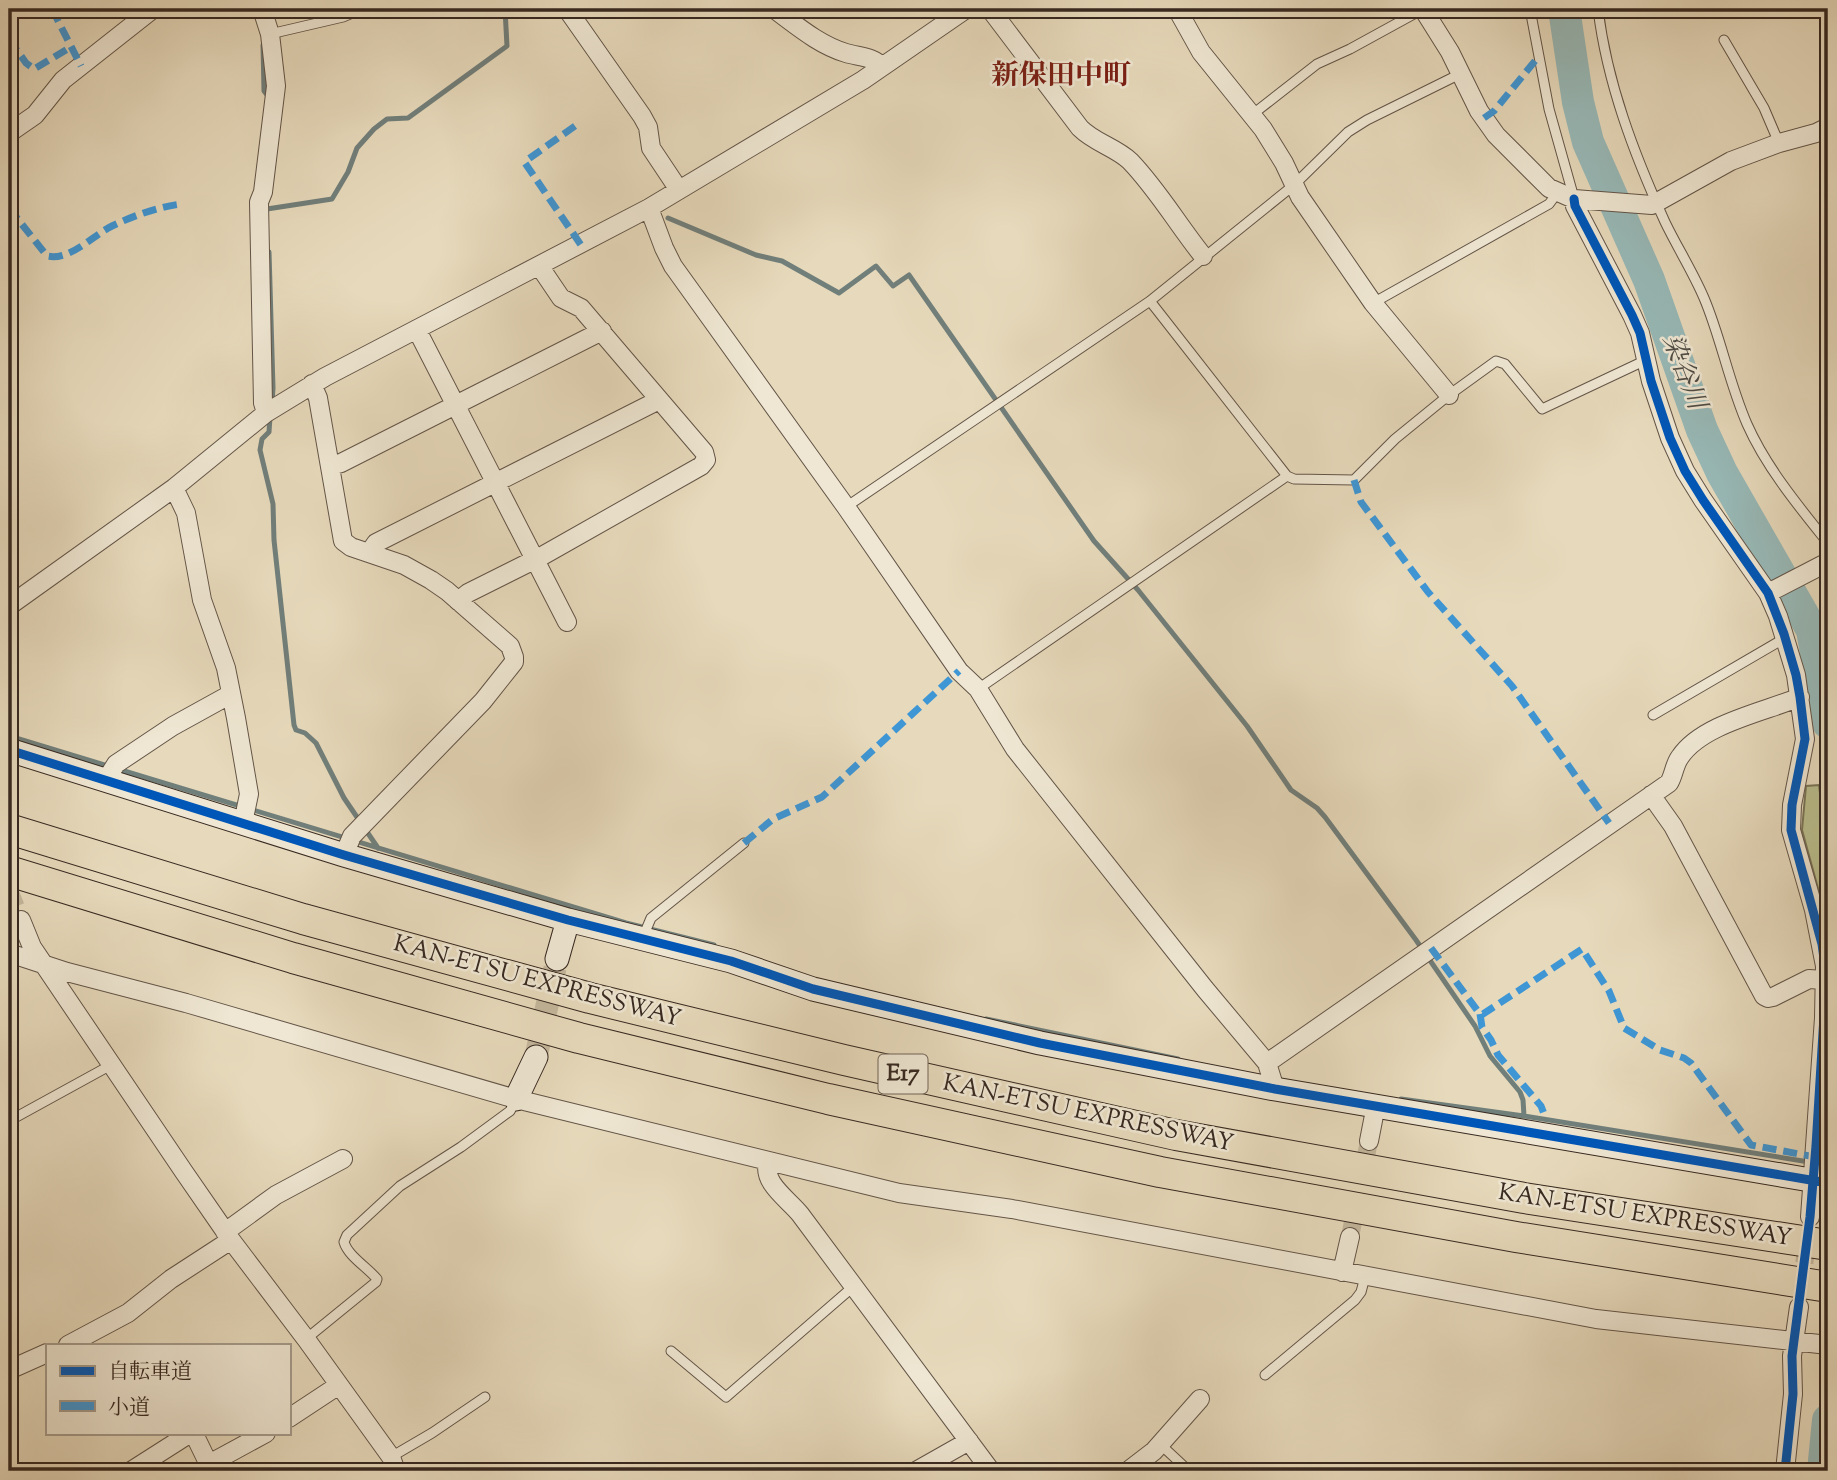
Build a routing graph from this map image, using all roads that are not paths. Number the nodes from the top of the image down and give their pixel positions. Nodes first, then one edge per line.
1 (153, 9) edge
2 (261, 9) edge
3 (362, 9) edge
4 (567, 9) edge
5 (774, 9) edge
6 (966, 9) edge
7 (990, 9) edge
8 (1177, 9) edge
9 (1423, 9) edge
10 (1530, 9) edge
11 (1598, 9) edge
12 (271, 34) junction
13 (1724, 40) dead end
14 (881, 68) junction
15 (1460, 74) junction
16 (1253, 114) junction
17 (1828, 127) edge
18 (9, 133) edge
19 (1779, 143) junction
20 (1294, 185) junction
21 (679, 190) junction
22 (1566, 196) junction
23 (1658, 202) junction
24 (649, 208) junction
25 (1203, 256) junction
26 (540, 267) junction
27 (1150, 301) junction
28 (1373, 303) junction
29 (417, 330) junction
30 (602, 331) junction
31 (1646, 359) junction
32 (312, 384) junction
33 (1449, 395) junction
34 (659, 400) junction
35 (457, 405) junction
36 (266, 413) junction
37 (330, 466) junction
38 (1287, 476) junction
39 (495, 484) junction
40 (174, 488) junction
41 (846, 507) junction
42 (1828, 543) edge
43 (369, 553) junction
44 (534, 560) junction
45 (1828, 562) edge
46 (1771, 591) junction
47 (458, 601) junction
48 (9, 606) edge
49 (567, 622) dead end
50 (1785, 638) junction
51 (978, 689) junction
52 (231, 694) junction
53 (1800, 698) junction
54 (1653, 715) dead end
55 (9, 750) edge
56 (106, 780) junction
57 (1651, 795) junction
58 (243, 823) junction
59 (9, 829) edge
60 (744, 843) dead end
61 (344, 855) junction
62 (9, 871) edge
63 (21, 920) tunnel mouth
64 (568, 920) junction
65 (643, 937) junction
66 (9, 953) edge
67 (557, 959) tunnel mouth
68 (44, 965) junction
69 (1825, 980) junction
70 (536, 1057) tunnel mouth
71 (1267, 1063) junction
72 (111, 1065) junction
73 (1275, 1088) junction
74 (516, 1099) junction
75 (1376, 1105) junction
76 (9, 1121) edge
77 (1369, 1141) tunnel mouth
78 (343, 1158) dead end
79 (768, 1162) junction
80 (1821, 1182) edge
81 (1818, 1235) edge
82 (228, 1236) junction
83 (1350, 1237) tunnel mouth
84 (1342, 1272) junction
85 (1365, 1277) junction
86 (854, 1286) junction
87 (1813, 1293) edge
88 (306, 1339) junction
89 (1799, 1341) junction
90 (70, 1344) edge
91 (1828, 1345) edge
92 (671, 1351) dead end
93 (46, 1353) edge
94 (9, 1370) edge
95 (1265, 1375) dead end
96 (339, 1385) junction
97 (485, 1397) dead end
98 (1200, 1399) dead end
99 (290, 1417) edge
100 (264, 1434) edge
101 (969, 1441) junction
102 (1160, 1444) junction
103 (394, 1464) edge
104 (210, 1468) edge
105 (131, 1471) edge
106 (916, 1471) edge
107 (991, 1471) edge
108 (1128, 1471) edge
109 (1189, 1471) edge
110 (1785, 1471) edge

1 - 18 street
2 - 12 street
3 - 12 lane
4 - 21 street
5 - 14 street
6 - 14 street
7 - 25 street
8 - 16 street
9 - 15 street
9 - 16 lane
10 - 22 lane
11 - 23 lane
12 - 36 street
13 - 19 lane
14 - 21 street
15 - 20 lane
15 - 22 street
16 - 20 street
17 - 19 street
19 - 23 street
20 - 25 lane
20 - 28 street
21 - 24 street
22 - 23 street
22 - 28 lane
22 - 31 street
23 - 42 lane
24 - 26 street
24 - 41 street
25 - 27 lane
26 - 29 street
26 - 30 street
27 - 38 lane
27 - 41 lane
28 - 33 street
29 - 32 street
29 - 35 street
30 - 34 street
30 - 35 street
31 - 33 lane
31 - 46 street
32 - 36 street
32 - 37 street
33 - 38 lane
34 - 39 street
34 - 44 street
35 - 37 street
35 - 39 street
36 - 40 street
37 - 43 street
38 - 51 lane
39 - 43 street
39 - 44 street
40 - 48 street
40 - 52 street
41 - 51 street
43 - 47 street
44 - 47 street
44 - 49 street
45 - 46 street
46 - 50 street
47 - 61 street
50 - 53 street
50 - 54 lane
51 - 71 street
52 - 56 street
52 - 58 street
53 - 57 street
53 - 69 street
55 - 56 street
56 - 58 street
57 - 69 street
57 - 71 street
58 - 61 street
59 - 81 highway, KAN-ETSU EXPRESSWAY / E17
60 - 65 lane
61 - 64 street
62 - 87 highway, KAN-ETSU EXPRESSWAY / E17
63 - 68 street
64 - 65 street
64 - 67 street
65 - 73 street
66 - 68 street
68 - 72 street
68 - 74 street
69 - 80 street
70 - 74 street
71 - 73 street
72 - 76 lane
72 - 82 street
73 - 75 street
74 - 79 street
74 - 88 lane
75 - 77 street
75 - 80 street
78 - 82 street
79 - 84 street
79 - 86 street
80 - 81 street
82 - 88 street
82 - 90 street
83 - 84 street
84 - 85 street
85 - 89 street
85 - 95 lane
86 - 92 lane
86 - 101 street
87 - 89 street
88 - 96 street
89 - 91 street
89 - 110 street
93 - 94 street
96 - 99 street
96 - 103 street
97 - 103 lane
98 - 102 street
100 - 104 street
101 - 106 street
101 - 107 street
102 - 108 street
102 - 109 lane
104 - 105 street

